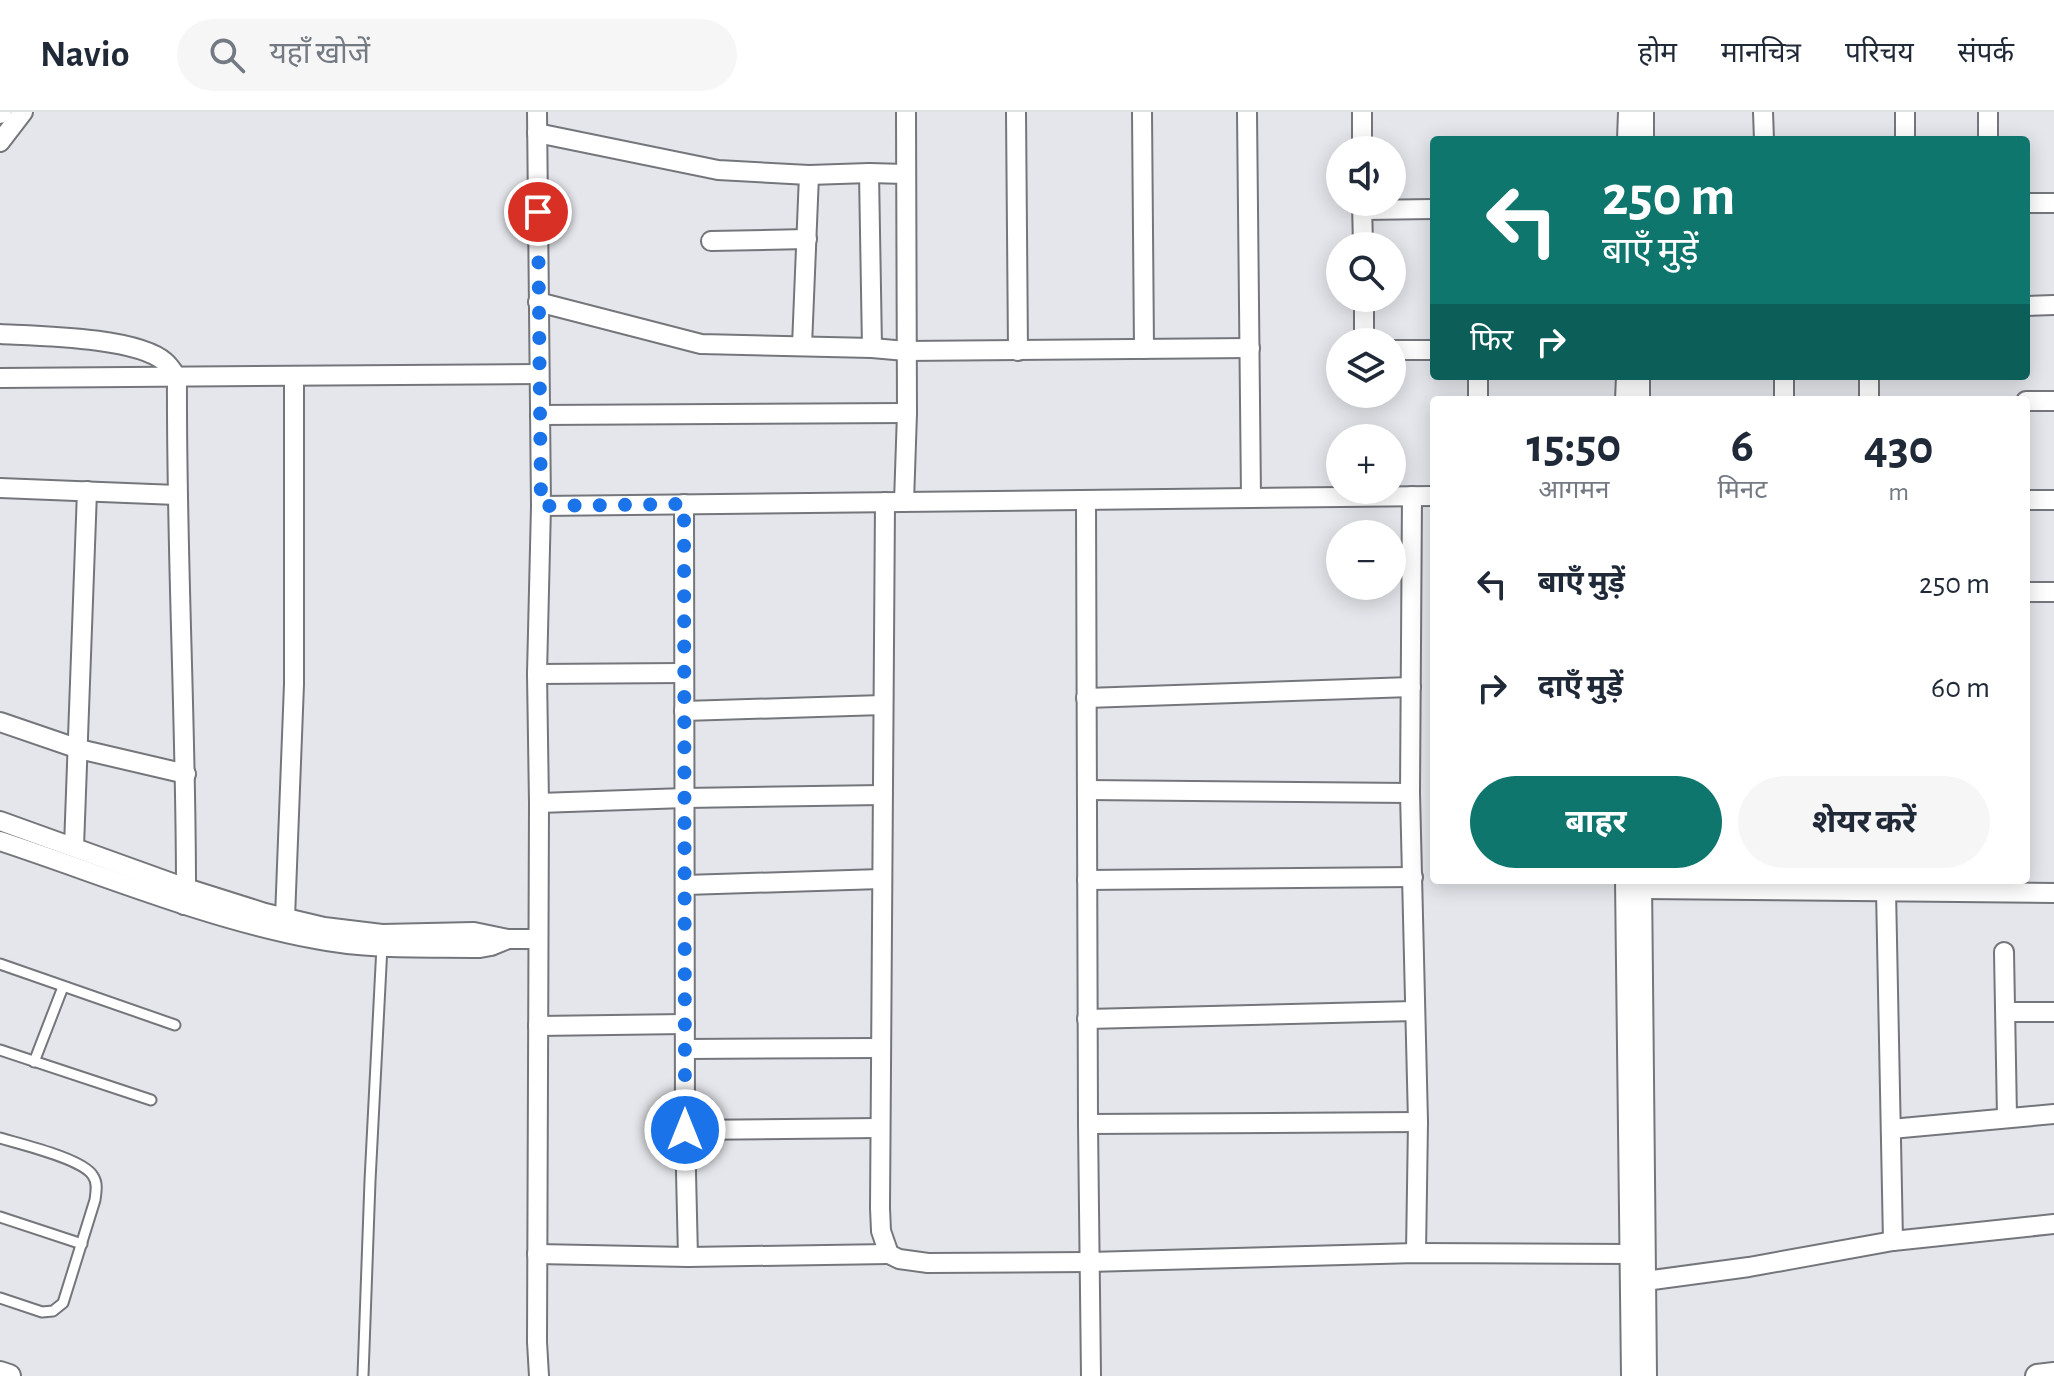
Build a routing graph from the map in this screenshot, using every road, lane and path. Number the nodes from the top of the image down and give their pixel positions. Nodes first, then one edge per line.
1 (23, 112) edge
2 (537, 112) edge
3 (906, 112) edge
4 (1016, 112) edge
5 (1142, 112) edge
6 (1247, 112) edge
7 (1362, 112) edge
8 (1628, 112) edge
9 (1644, 112) edge
10 (1763, 112) edge
11 (1905, 112) edge
12 (1988, 112) edge
13 (537, 133) junction
14 (1362, 136) edge
15 (1627, 136) edge
16 (1644, 136) edge
17 (1764, 136) edge
18 (1905, 136) edge
19 (1988, 136) edge
20 (0, 142) edge
21 (869, 173) junction
22 (906, 174) junction
23 (809, 175) junction
24 (2030, 203) edge
25 (2054, 203) edge
26 (1406, 208) edge
27 (1430, 209) edge
28 (807, 239) junction
29 (711, 241) dead end
30 (538, 302) junction
31 (2054, 305) edge
32 (2030, 306) edge
33 (0, 334) edge
34 (802, 346) junction
35 (872, 348) junction
36 (1250, 348) junction
37 (1144, 349) junction
38 (1406, 350) edge
39 (1430, 350) edge
40 (906, 351) junction
41 (1018, 351) junction
42 (539, 374) junction
43 (294, 376) junction
44 (177, 377) junction
45 (0, 378) edge
46 (2030, 401) edge
47 (2054, 401) edge
48 (907, 413) junction
49 (540, 415) junction
50 (0, 488) edge
51 (87, 491) junction
52 (177, 495) junction
53 (1412, 496) junction
54 (1430, 496) edge
55 (1251, 497) junction
56 (1086, 500) junction
57 (2030, 500) edge
58 (2054, 500) edge
59 (894, 502) junction
60 (684, 504) junction
61 (541, 506) junction
62 (2030, 592) edge
63 (2054, 592) edge
64 (684, 673) junction
65 (537, 674) junction
66 (1411, 687) junction
67 (1086, 698) junction
68 (883, 705) junction
69 (684, 711) junction
70 (0, 722) edge
71 (79, 749) junction
72 (186, 774) junction
73 (1087, 790) junction
74 (1410, 793) junction
75 (882, 795) junction
76 (685, 798) junction
77 (539, 803) junction
78 (0, 821) edge
79 (0, 841) edge
80 (74, 847) junction
81 (1413, 877) junction
82 (881, 879) junction
83 (1087, 880) junction
84 (1636, 884) edge
85 (1636, 884) edge
86 (1672, 884) edge
87 (685, 885) junction
88 (1999, 886) edge
89 (1886, 890) junction
90 (2054, 893) edge
91 (185, 897) junction
92 (285, 918) junction
93 (508, 939) junction
94 (537, 939) junction
95 (382, 946) junction
96 (2004, 952) dead end
97 (0, 964) edge
98 (63, 987) junction
99 (1415, 1011) junction
100 (2006, 1012) junction
101 (2054, 1012) edge
102 (1087, 1019) junction
103 (685, 1024) junction
104 (175, 1025) dead end
105 (538, 1026) junction
106 (880, 1048) junction
107 (685, 1049) junction
108 (0, 1050) edge
109 (34, 1062) junction
110 (151, 1100) dead end
111 (2054, 1114) edge
112 (2007, 1117) junction
113 (1418, 1122) junction
114 (1088, 1124) junction
115 (879, 1128) junction
116 (1891, 1129) junction
117 (685, 1130) junction
118 (0, 1138) edge
119 (0, 1217) edge
120 (2054, 1224) edge
121 (1893, 1241) junction
122 (82, 1244) junction
123 (1416, 1253) junction
124 (537, 1254) junction
125 (889, 1254) junction
126 (1631, 1254) junction
127 (688, 1257) junction
128 (1089, 1262) junction
129 (1645, 1281) junction
130 (0, 1298) edge
131 (0, 1373) edge
132 (2054, 1374) edge
133 (9, 1376) edge
134 (363, 1376) edge
135 (539, 1376) edge
136 (1091, 1376) edge
137 (1631, 1376) edge
138 (1647, 1376) edge
139 (2037, 1376) edge

1 - 20 street
2 - 13 street
3 - 22 street
4 - 41 street
5 - 37 street
6 - 36 street
7 - 14 street
8 - 15 street
9 - 16 street
10 - 17 street
11 - 18 street
12 - 19 street
13 - 23 street
13 - 30 street
21 - 22 street
21 - 23 street
21 - 35 street
22 - 40 street
23 - 28 street
24 - 25 street
26 - 27 street
28 - 29 street
28 - 34 street
30 - 34 street
30 - 42 street
31 - 32 street
33 - 44 street
34 - 35 street
35 - 40 street
36 - 37 street
36 - 55 street
37 - 41 street
38 - 39 street
40 - 41 street
40 - 48 street
42 - 43 street
42 - 49 street
43 - 44 street
43 - 92 street
44 - 45 street
44 - 52 street
46 - 47 street
48 - 49 street
48 - 59 street
49 - 61 street
50 - 51 street
51 - 52 street
51 - 71 street
52 - 72 street
53 - 54 street
53 - 55 street
53 - 66 street
55 - 56 street
56 - 59 street
56 - 67 street
57 - 58 street
59 - 60 street
59 - 68 street
60 - 61 street
60 - 64 street
61 - 65 street
62 - 63 street
64 - 65 street
64 - 69 street
65 - 77 street
66 - 67 street
66 - 74 street
67 - 73 street
68 - 69 street
68 - 75 street
69 - 76 street
70 - 71 street
71 - 72 street
71 - 80 street
72 - 91 street
73 - 74 street
73 - 83 street
74 - 81 street
75 - 76 street
75 - 82 street
76 - 77 street
76 - 87 street
77 - 94 street
78 - 80 street
79 - 91 street
80 - 91 street
81 - 83 street
81 - 99 street
82 - 87 street
82 - 106 street
83 - 102 street
84 - 126 street
85 - 129 street
86 - 89 street
87 - 103 street
88 - 89 street
88 - 90 street
89 - 116 street
91 - 92 street
91 - 95 street
92 - 93 street
93 - 94 street
93 - 95 street
94 - 105 street
95 - 134 lane
96 - 100 street
97 - 98 lane
98 - 104 lane
98 - 109 lane
99 - 102 street
99 - 113 street
100 - 101 street
100 - 112 street
102 - 114 street
103 - 105 street
103 - 107 street
105 - 124 street
106 - 107 street
106 - 115 street
107 - 117 street
108 - 109 lane
109 - 110 lane
111 - 112 street
112 - 116 street
113 - 114 street
113 - 123 street
114 - 128 street
115 - 117 street
115 - 125 street
116 - 121 street
117 - 127 street
118 - 122 lane
119 - 122 lane
120 - 121 street
121 - 129 street
122 - 130 lane
123 - 126 street
123 - 128 street
124 - 127 street
124 - 135 street
125 - 127 street
125 - 128 street
126 - 137 street
128 - 136 street
129 - 138 street
131 - 133 street
132 - 139 street

